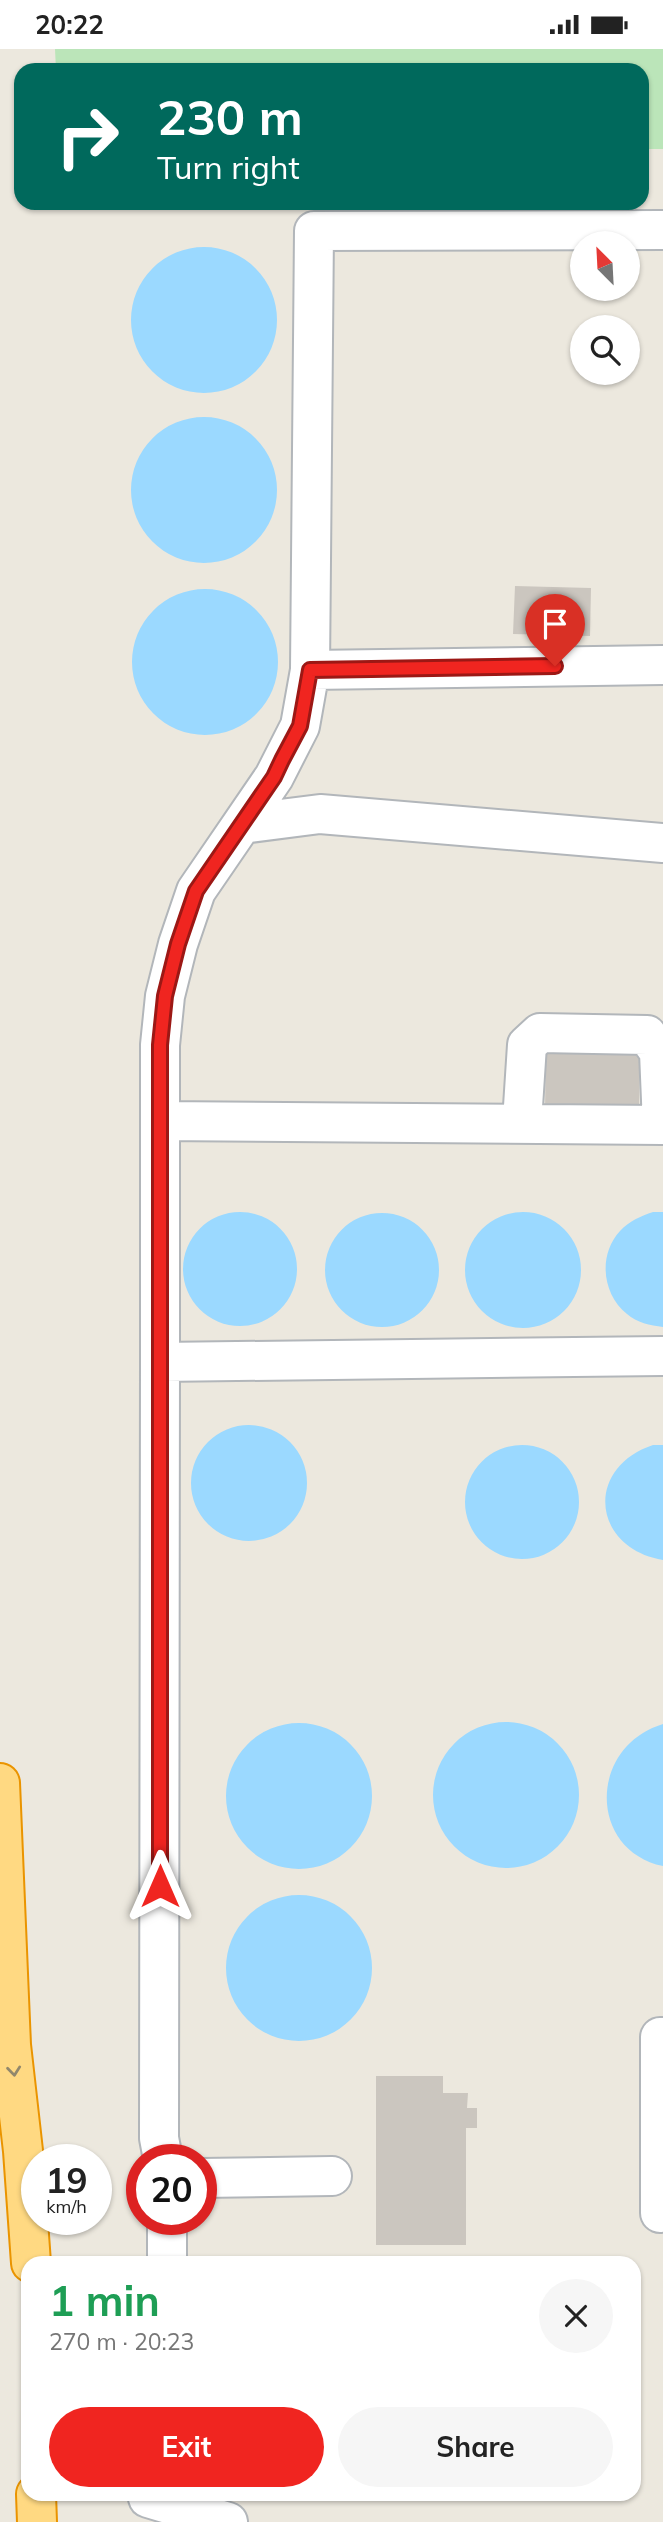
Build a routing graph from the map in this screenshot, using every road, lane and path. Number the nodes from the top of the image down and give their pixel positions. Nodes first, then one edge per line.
1 (663, 230) edge
2 (663, 665) edge
3 (310, 670) junction
4 (242, 824) junction
5 (663, 843) edge
6 (160, 1121) junction
7 (522, 1122) junction
8 (662, 1125) edge
9 (663, 1356) edge
10 (160, 1362) junction
11 (0, 1783) edge
12 (663, 2037) edge
13 (160, 2144) edge
14 (332, 2176) dead end
15 (217, 2178) edge
16 (660, 2213) dead end
17 (167, 2235) edge
18 (30, 2256) edge
19 (167, 2256) edge
20 (36, 2501) edge
21 (158, 2501) edge
22 (37, 2522) edge
23 (228, 2522) edge

1 - 3 lane
2 - 3 lane
3 - 4 lane
4 - 5 lane
4 - 6 lane
6 - 7 lane
6 - 10 lane
7 - 8 lane
7 - 8 lane
9 - 10 lane
10 - 13 lane
11 -> 18 highway
12 - 16 lane
14 - 15 lane
17 - 19 lane
20 - 22 highway
21 - 23 lane

